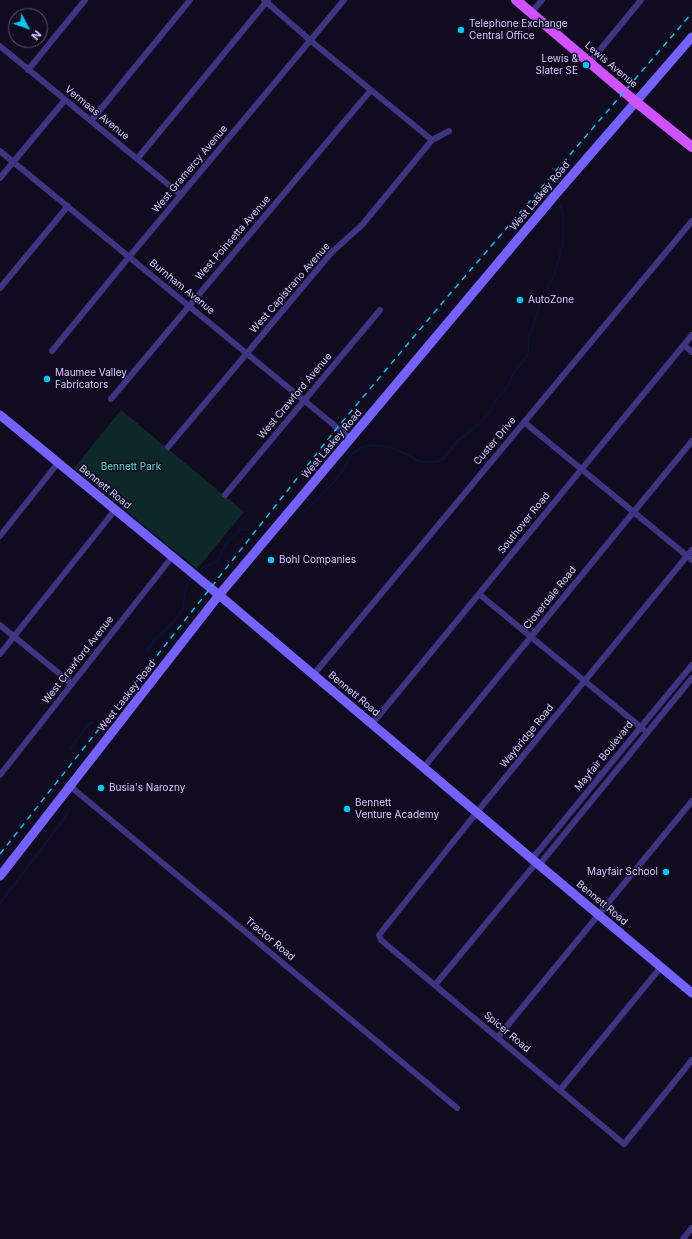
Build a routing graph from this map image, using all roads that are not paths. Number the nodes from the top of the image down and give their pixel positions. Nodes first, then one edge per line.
1 (86, 0) edge
2 (190, 0) edge
3 (344, 0) edge
4 (516, 0) edge
5 (542, 0) edge
6 (641, 0) edge
7 (266, 1) edge
8 (531, 12) junction
9 (692, 36) edge
10 (311, 41) junction
11 (0, 46) edge
12 (590, 62) junction
13 (28, 70) junction
14 (371, 90) junction
15 (65, 100) junction
16 (636, 102) junction
17 (91, 121) junction
18 (449, 131) dead end
19 (432, 140) junction
20 (692, 147) edge
21 (0, 151) edge
22 (137, 159) junction
23 (13, 162) junction
24 (0, 178) edge
25 (181, 195) junction
26 (68, 206) junction
27 (692, 221) edge
28 (129, 257) junction
29 (0, 288) edge
30 (189, 306) junction
31 (380, 310) dead end
32 (692, 336) edge
33 (684, 345) junction
34 (52, 351) dead end
35 (692, 352) edge
36 (246, 354) junction
37 (111, 399) dead end
38 (304, 401) junction
39 (0, 416) edge
40 (524, 422) junction
41 (351, 439) junction
42 (692, 441) edge
43 (168, 447) dead end
44 (58, 463) junction
45 (582, 469) junction
46 (226, 495) dead end
47 (115, 510) junction
48 (634, 512) junction
49 (0, 536) edge
50 (692, 550) edge
51 (172, 556) junction
52 (690, 558) edge
53 (479, 594) junction
54 (219, 595) junction
55 (0, 625) edge
56 (14, 637) junction
57 (531, 637) junction
58 (0, 654) edge
59 (692, 664) edge
60 (314, 674) junction
61 (692, 678) edge
62 (585, 681) junction
63 (72, 684) junction
64 (372, 724) junction
65 (641, 727) junction
66 (648, 732) junction
67 (424, 767) junction
68 (0, 775) edge
69 (70, 786) junction
70 (692, 801) edge
71 (477, 812) junction
72 (536, 862) junction
73 (0, 876) edge
74 (598, 915) junction
75 (379, 935) joint
76 (661, 967) junction
77 (435, 985) junction
78 (692, 993) edge
79 (498, 1038) junction
80 (692, 1060) edge
81 (560, 1090) junction
82 (457, 1108) dead end
83 (692, 1228) edge
84 (683, 1239) edge

1 - 13 street
2 - 17 street
3 - 10 street, West Gramercy Avenue
4 - 8 main road, Lewis Avenue
5 - 8 street
6 - 12 street
7 - 10 street
7 - 22 street
8 - 12 main road, Lewis Avenue
9 - 16 main road, West Laskey Road
10 - 14 street
10 - 25 street, West Gramercy Avenue
11 - 13 street, Vermaas Avenue
12 - 16 main road, Lewis Avenue
13 - 15 street, Vermaas Avenue
14 - 19 street
14 - 30 street, West Poinsetta Avenue
15 - 17 street, Vermaas Avenue
15 - 23 street
16 - 20 main road, Lewis Avenue
16 - 41 main road, West Laskey Road
17 - 22 street, Vermaas Avenue
18 - 19 street, West Capistrano Avenue
19 - 36 street, West Capistrano Avenue
21 - 23 street, Burnham Avenue
22 - 25 street, Vermaas Avenue
23 - 24 street
23 - 26 street, Burnham Avenue
25 - 28 street, West Gramercy Avenue
26 - 28 street, Burnham Avenue
26 - 29 street
27 - 40 street, Custer Drive
28 - 30 street, Burnham Avenue
28 - 34 street, West Gramercy Avenue
30 - 36 street, Burnham Avenue
30 - 37 street, West Poinsetta Avenue
31 - 38 street, West Crawford Avenue
32 - 33 street, Southover Road
33 - 35 street
33 - 45 street, Southover Road
36 - 38 street, Burnham Avenue
36 - 43 street, West Capistrano Avenue
38 - 41 street, Burnham Avenue
38 - 46 street, West Crawford Avenue
39 - 44 main road, Bennett Road
40 - 45 street
40 - 60 street, Custer Drive
41 - 54 main road, West Laskey Road
42 - 48 street, Cloverdale Road
44 - 47 main road, Bennett Road
44 - 49 street
45 - 48 street
45 - 53 street, Southover Road
47 - 51 main road, Bennett Road
47 - 56 street
48 - 52 street
48 - 57 street, Cloverdale Road
50 - 52 street, Waybridge Road
51 - 54 main road, Bennett Road
51 - 63 street, West Crawford Avenue
52 - 62 street, Waybridge Road
53 - 57 street
53 - 64 street, Southover Road
54 - 60 main road, Bennett Road
54 - 69 main road, West Laskey Road
55 - 56 street
56 - 58 street
56 - 63 street
57 - 62 street
57 - 67 street, Cloverdale Road
59 - 65 street, Mayfair Boulevard
60 - 64 main road, Bennett Road
61 - 66 street, Mayfair Boulevard
62 - 65 street
62 - 71 street, Waybridge Road
63 - 68 street, West Crawford Avenue
64 - 67 main road, Bennett Road
65 - 66 street
65 - 72 street, Mayfair Boulevard
66 - 72 street, Mayfair Boulevard
67 - 71 main road, Bennett Road
69 - 73 main road, West Laskey Road
69 - 82 street, Tractor Road
70 - 74 street
71 - 72 main road, Bennett Road
71 - 75 street, Waybridge Road
72 - 74 main road, Bennett Road
72 - 77 street, Mayfair Boulevard
74 - 76 main road, Bennett Road
74 - 79 street
75 - 77 street, Spicer Road
76 - 78 main road, Bennett Road
76 - 81 street
77 - 79 street, Spicer Road
79 - 81 street, Spicer Road
80 - 81 street, Spicer Road
83 - 84 street

